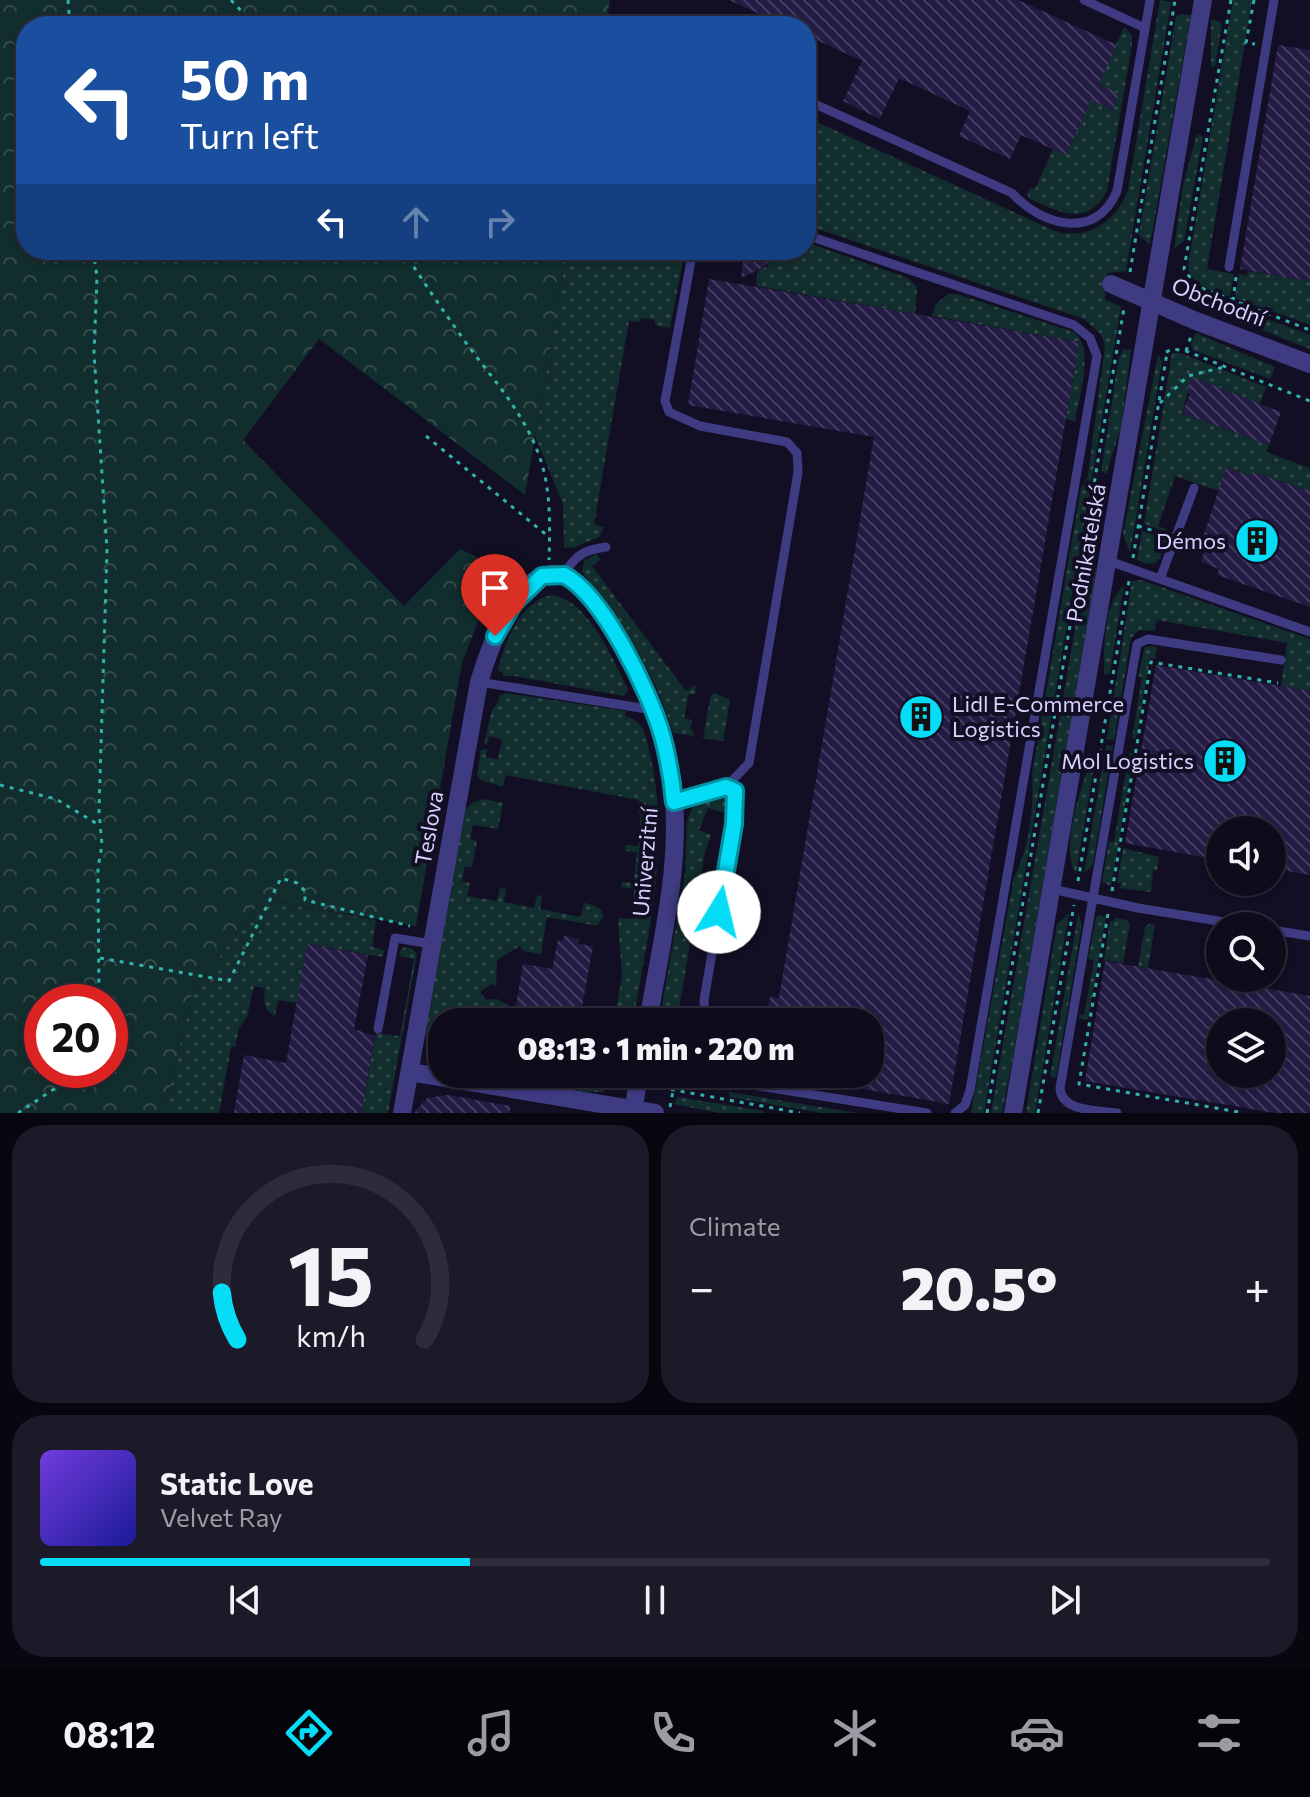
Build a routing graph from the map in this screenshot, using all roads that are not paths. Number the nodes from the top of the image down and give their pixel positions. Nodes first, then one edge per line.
1 (1084, 0) edge
2 (1150, 0) edge
3 (1203, 0) edge
4 (1274, 0) edge
5 (1145, 28) junction
6 (816, 105) edge
7 (816, 238) edge
8 (691, 260) edge
9 (1229, 267) road end
10 (1111, 284) dead end
11 (1153, 302) junction
12 (1310, 364) edge
13 (1194, 488) dead end
14 (606, 547) dead end
15 (1109, 561) junction
16 (556, 574) junction
17 (1160, 579) junction
18 (1310, 632) edge
19 (1281, 660) dead end
20 (479, 682) junction
21 (653, 710) junction
22 (726, 787) junction
23 (674, 802) junction
24 (1052, 889) junction
25 (1092, 899) junction
26 (1206, 919) edge
27 (1286, 932) edge
28 (1310, 936) edge
29 (433, 938) junction
30 (650, 1008) edge
31 (704, 1008) edge
32 (378, 1029) dead end
33 (410, 1072) junction
34 (637, 1088) edge
35 (772, 1088) edge
36 (633, 1111) edge
37 (402, 1113) edge
38 (655, 1113) edge
39 (927, 1113) edge
40 (955, 1113) edge
41 (1013, 1113) edge
42 (1117, 1113) edge

1 - 5 lane
2 - 5 lane
3 - 11 street, Podnikatelská
4 - 9 lane
5 - 6 lane
7 - 40 lane
8 - 22 lane
10 - 11 street, Obchodní
11 - 12 street, Obchodní
11 - 15 street, Podnikatelská
13 - 17 lane
14 - 16 lane
15 - 17 lane
15 - 24 street, Podnikatelská
16 - 20 street, Teslova
16 - 21 street, Univerzitní
17 - 18 lane
19 - 25 lane
20 - 21 lane
20 - 29 street, Teslova
21 - 23 street, Univerzitní
22 - 23 lane
22 - 31 lane
23 - 30 street, Univerzitní
24 - 25 lane
24 - 41 street, Podnikatelská
25 - 26 lane
25 - 42 lane
27 - 28 lane
29 - 32 lane
29 - 33 street, Teslova
33 - 36 street
33 - 37 street, Teslova
34 - 36 street
35 - 39 lane
36 - 38 street

